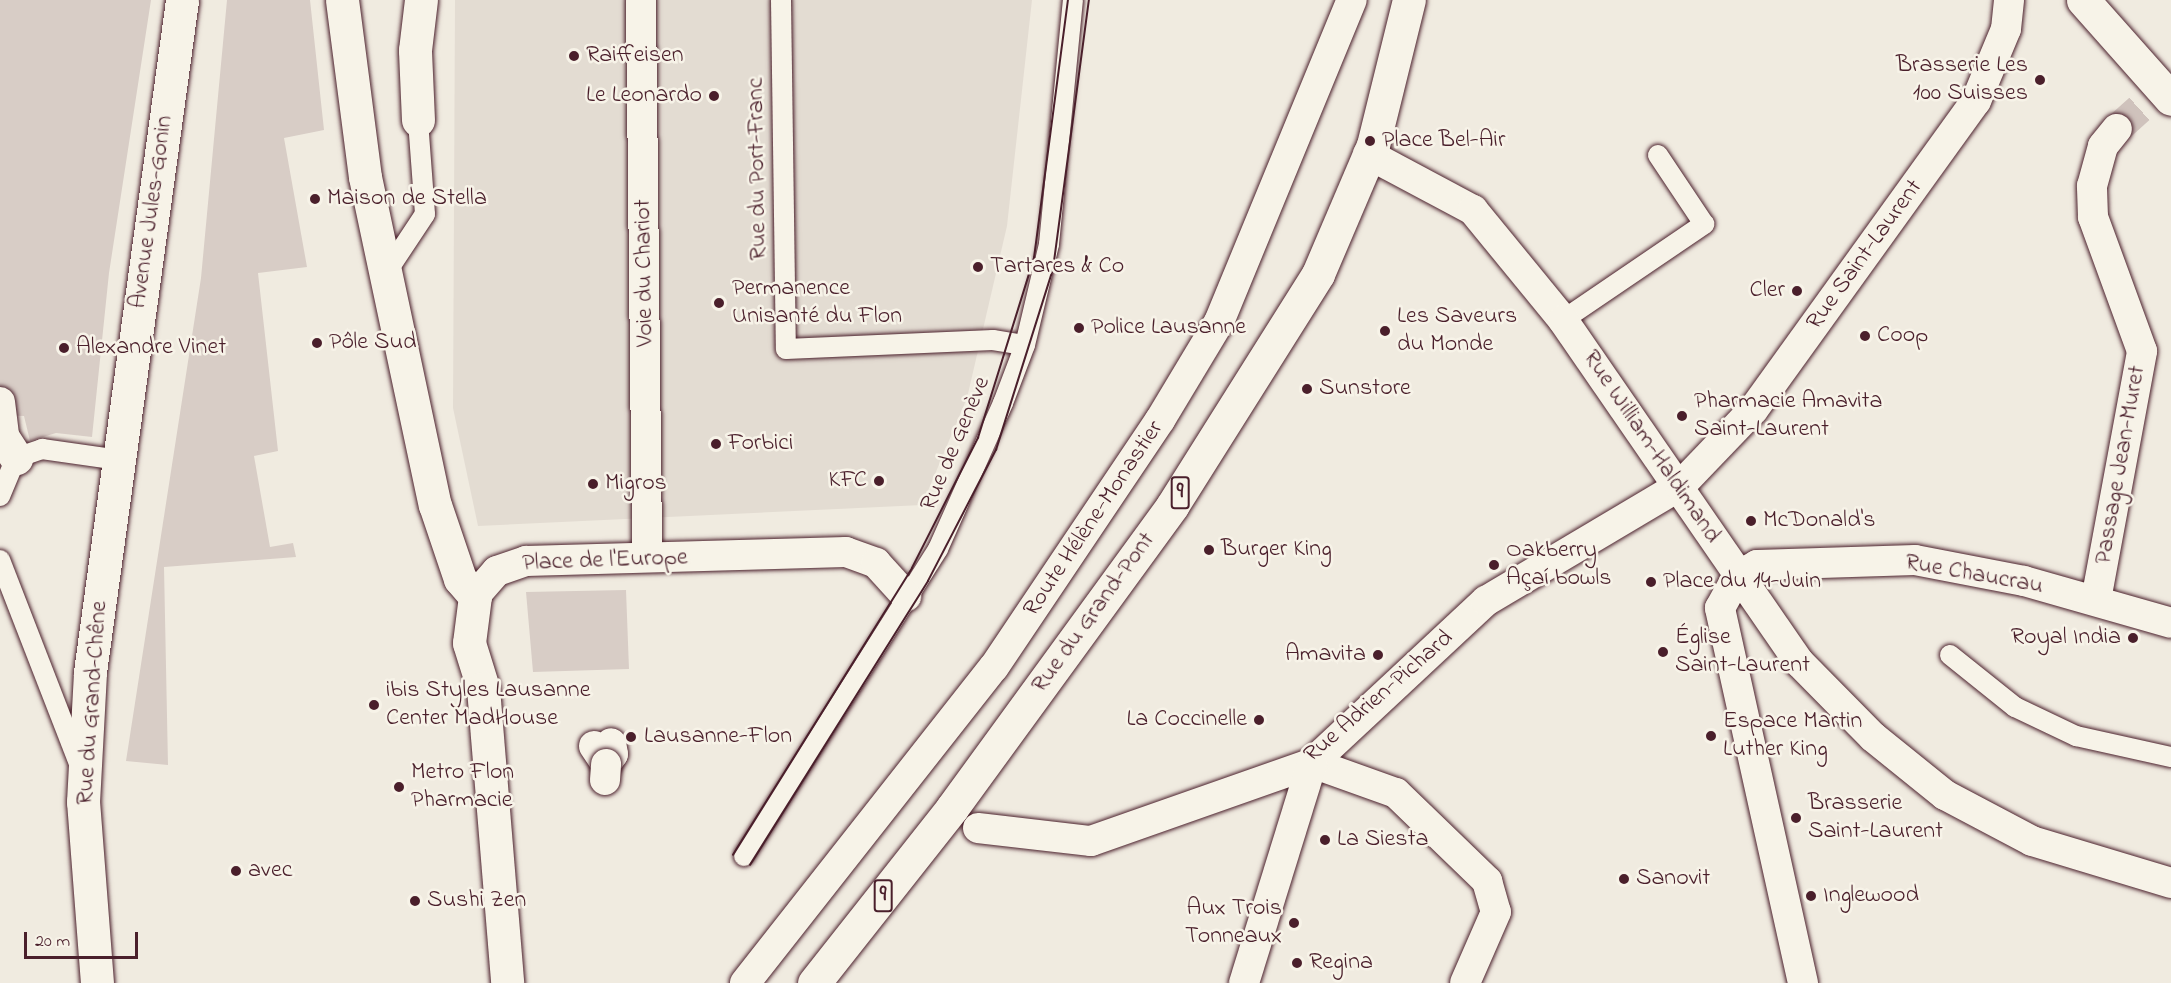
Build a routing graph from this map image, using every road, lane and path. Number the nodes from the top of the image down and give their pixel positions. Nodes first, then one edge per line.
1 (182, 0) edge
2 (342, 0) edge
3 (421, 0) edge
4 (641, 0) edge
5 (781, 0) edge
6 (1073, 0) edge
7 (1352, 0) edge
8 (1409, 0) edge
9 (2009, 0) edge
10 (2083, 0) edge
11 (2162, 93) edge
12 (418, 120) joint
13 (2117, 129) tunnel mouth
14 (1368, 154) junction
15 (1658, 155) dead end
16 (388, 270) junction
17 (1563, 320) junction
18 (1025, 345) junction
19 (5, 431) edge
20 (119, 460) junction
21 (1680, 486) junction
22 (0, 496) edge
23 (647, 545) dead end
24 (0, 560) edge
25 (1738, 576) junction
26 (475, 596) junction
27 (906, 596) junction
28 (2096, 600) junction
29 (2171, 623) edge
30 (1950, 655) dead end
31 (2171, 757) edge
32 (1312, 763) junction
33 (82, 772) junction
34 (978, 828) dead end
35 (744, 856) dead end
36 (2171, 883) edge
37 (97, 983) edge
38 (507, 983) edge
39 (744, 983) edge
40 (814, 983) edge
41 (1244, 983) edge
42 (1465, 983) edge
43 (1803, 983) edge

1 - 20 main road, Avenue Jules-Gonin
2 - 16 main road
3 - 12 main road
4 - 23 street, Voie du Chariot
5 - 18 lane, Rue du Port-Franc
6 - 18 lane, Rue de Genève
7 - 39 street, Route Hélène-Monastier
8 - 14 main road, 9
9 - 21 street, Rue Saint-Laurent
10 - 11 main road
12 - 16 lane
13 - 28 street, Passage Jean-Muret
14 - 17 street, Rue William-Haldimand
14 - 40 main road, Rue du Grand-Pont / 9
15 - 17 lane
16 - 26 main road
17 - 21 street, Rue William-Haldimand
18 - 27 lane, Rue de Genève
19 - 20 lane
19 - 22 lane
20 - 33 main road, Rue du Grand-Chêne
21 - 25 street, Rue William-Haldimand
21 - 32 street, Rue Adrien-Pichard
24 - 33 lane
25 - 28 street, Rue Chaucrau
25 - 36 street, Rue William-Haldimand
25 - 43 street
26 - 27 street, Place de l'Europe
26 - 38 main road
27 - 35 lane, Rue de Genève
28 - 29 street, Rue Chaucrau
30 - 31 lane
32 - 34 street, Rue Adrien-Pichard
32 - 41 street
32 - 42 street
33 - 37 main road, Rue du Grand-Chêne

